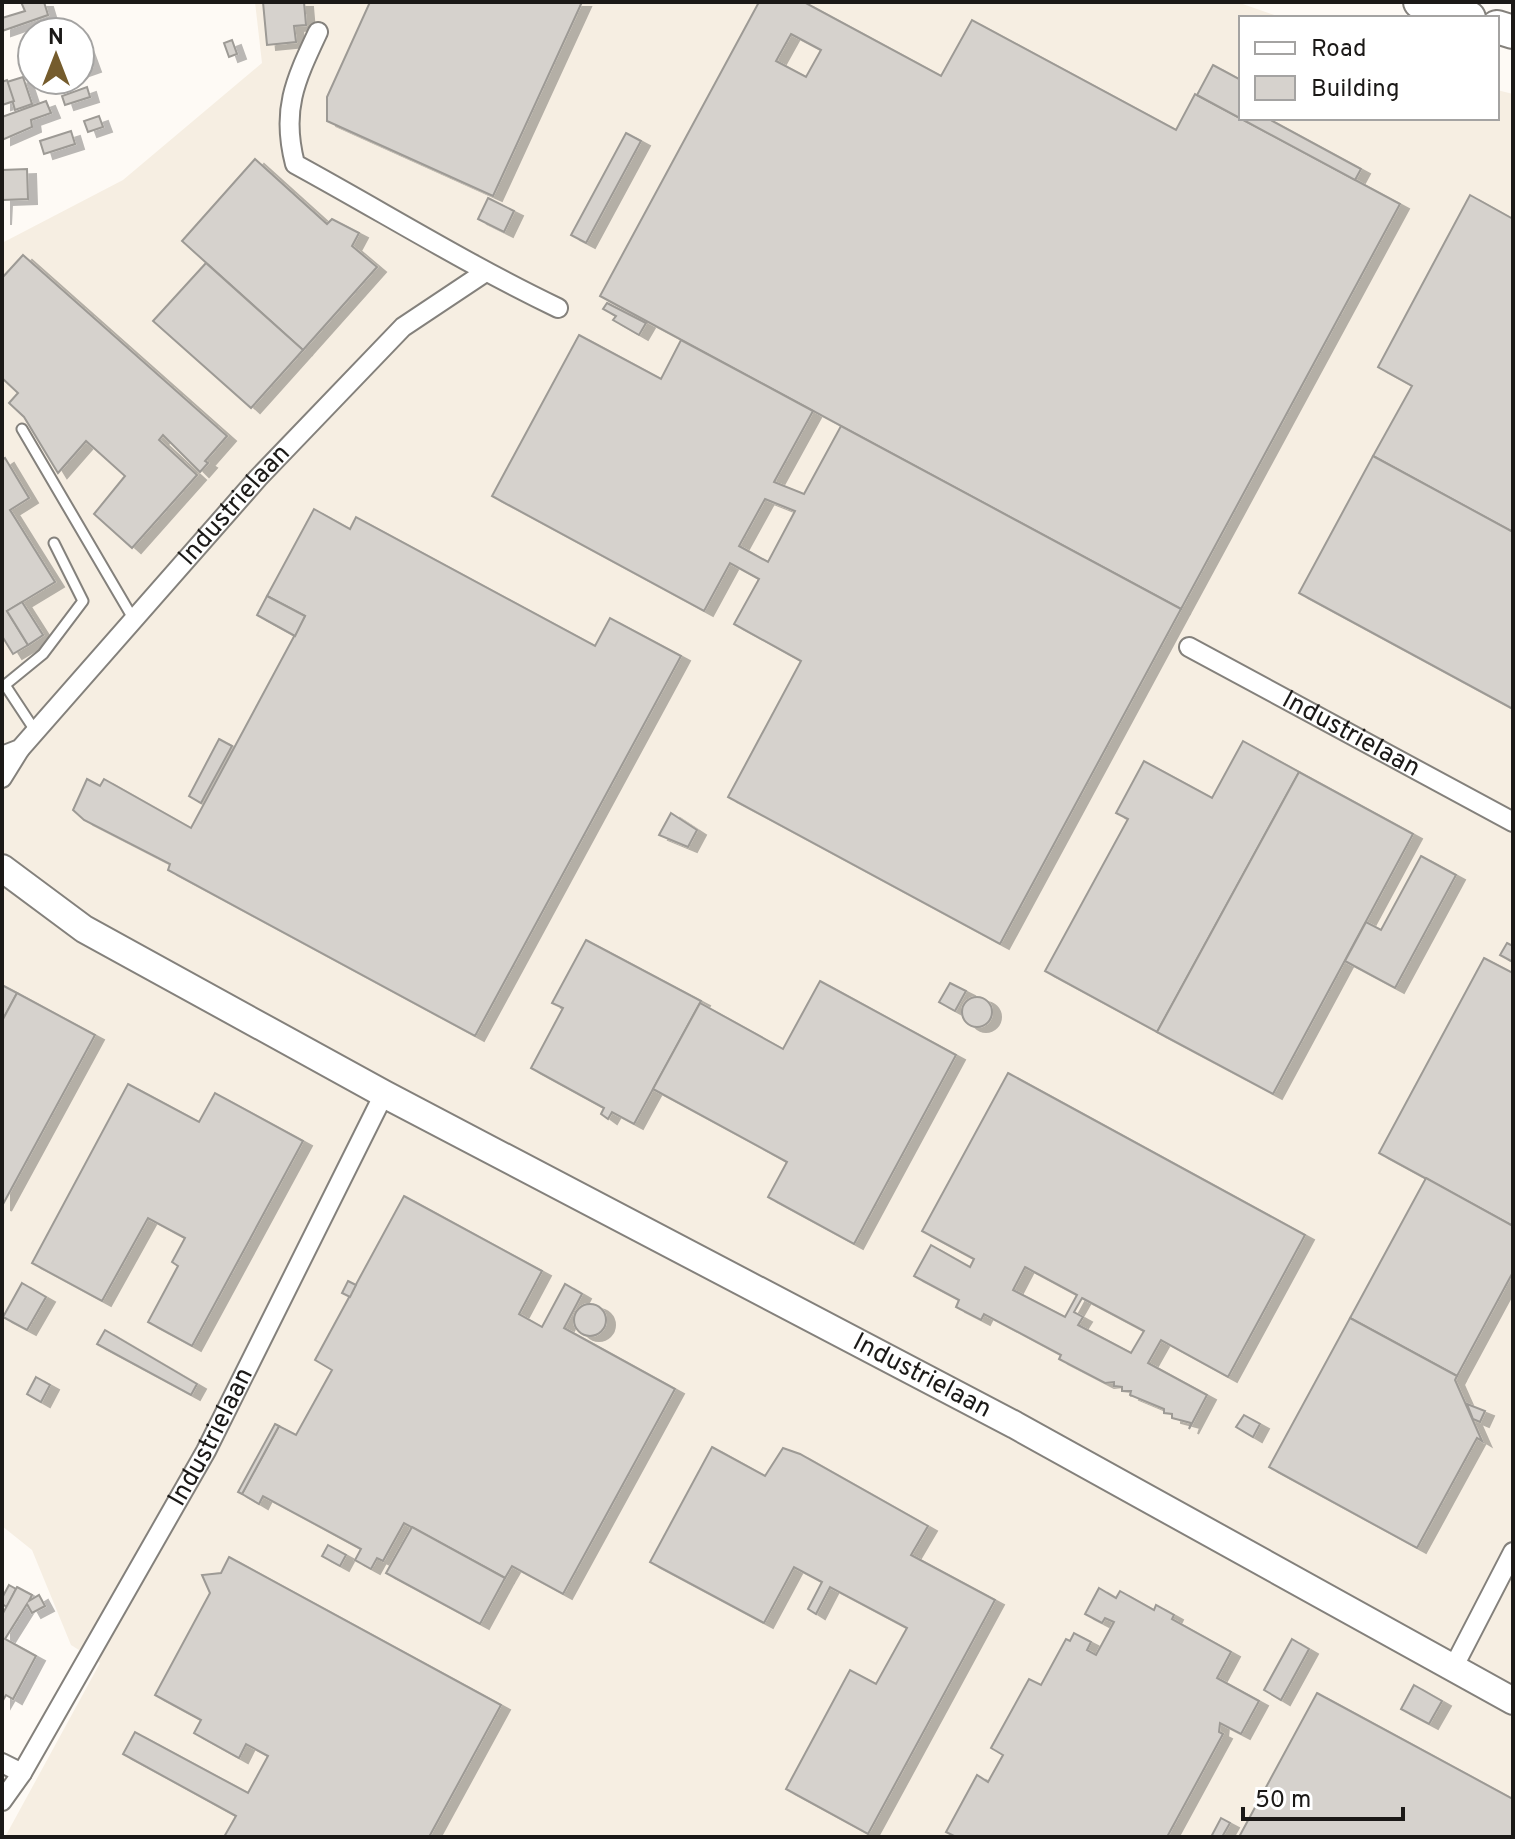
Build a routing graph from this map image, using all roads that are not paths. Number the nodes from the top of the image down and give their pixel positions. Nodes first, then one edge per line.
1 (1420, 2) edge
2 (1463, 16) edge
3 (318, 32) dead end
4 (484, 273) junction
5 (558, 308) dead end
6 (22, 429) dead end
7 (54, 543) dead end
8 (134, 620) junction
9 (1189, 647) dead end
10 (3, 686) edge
11 (36, 732) junction
12 (11, 752) edge
13 (2, 778) edge
14 (1513, 822) edge
15 (2, 868) edge
16 (384, 1094) junction
17 (1513, 1552) edge
18 (1453, 1668) junction
19 (1513, 1701) edge
20 (2, 1763) edge
21 (22, 1773) junction
22 (2, 1801) edge

1 - 2 highway
3 - 4 street
4 - 5 street
4 - 8 street, Industrielaan
6 - 8 lane
7 - 10 lane
8 - 11 street, Industrielaan
9 - 14 street, Industrielaan
10 - 11 lane
11 - 12 street, Industrielaan
12 - 13 street, Industrielaan
15 - 16 street, Industrielaan
16 - 18 street, Industrielaan
16 - 21 street, Industrielaan
17 - 18 street
18 - 19 street, Industrielaan
20 - 21 street
21 - 22 street, Industrielaan

